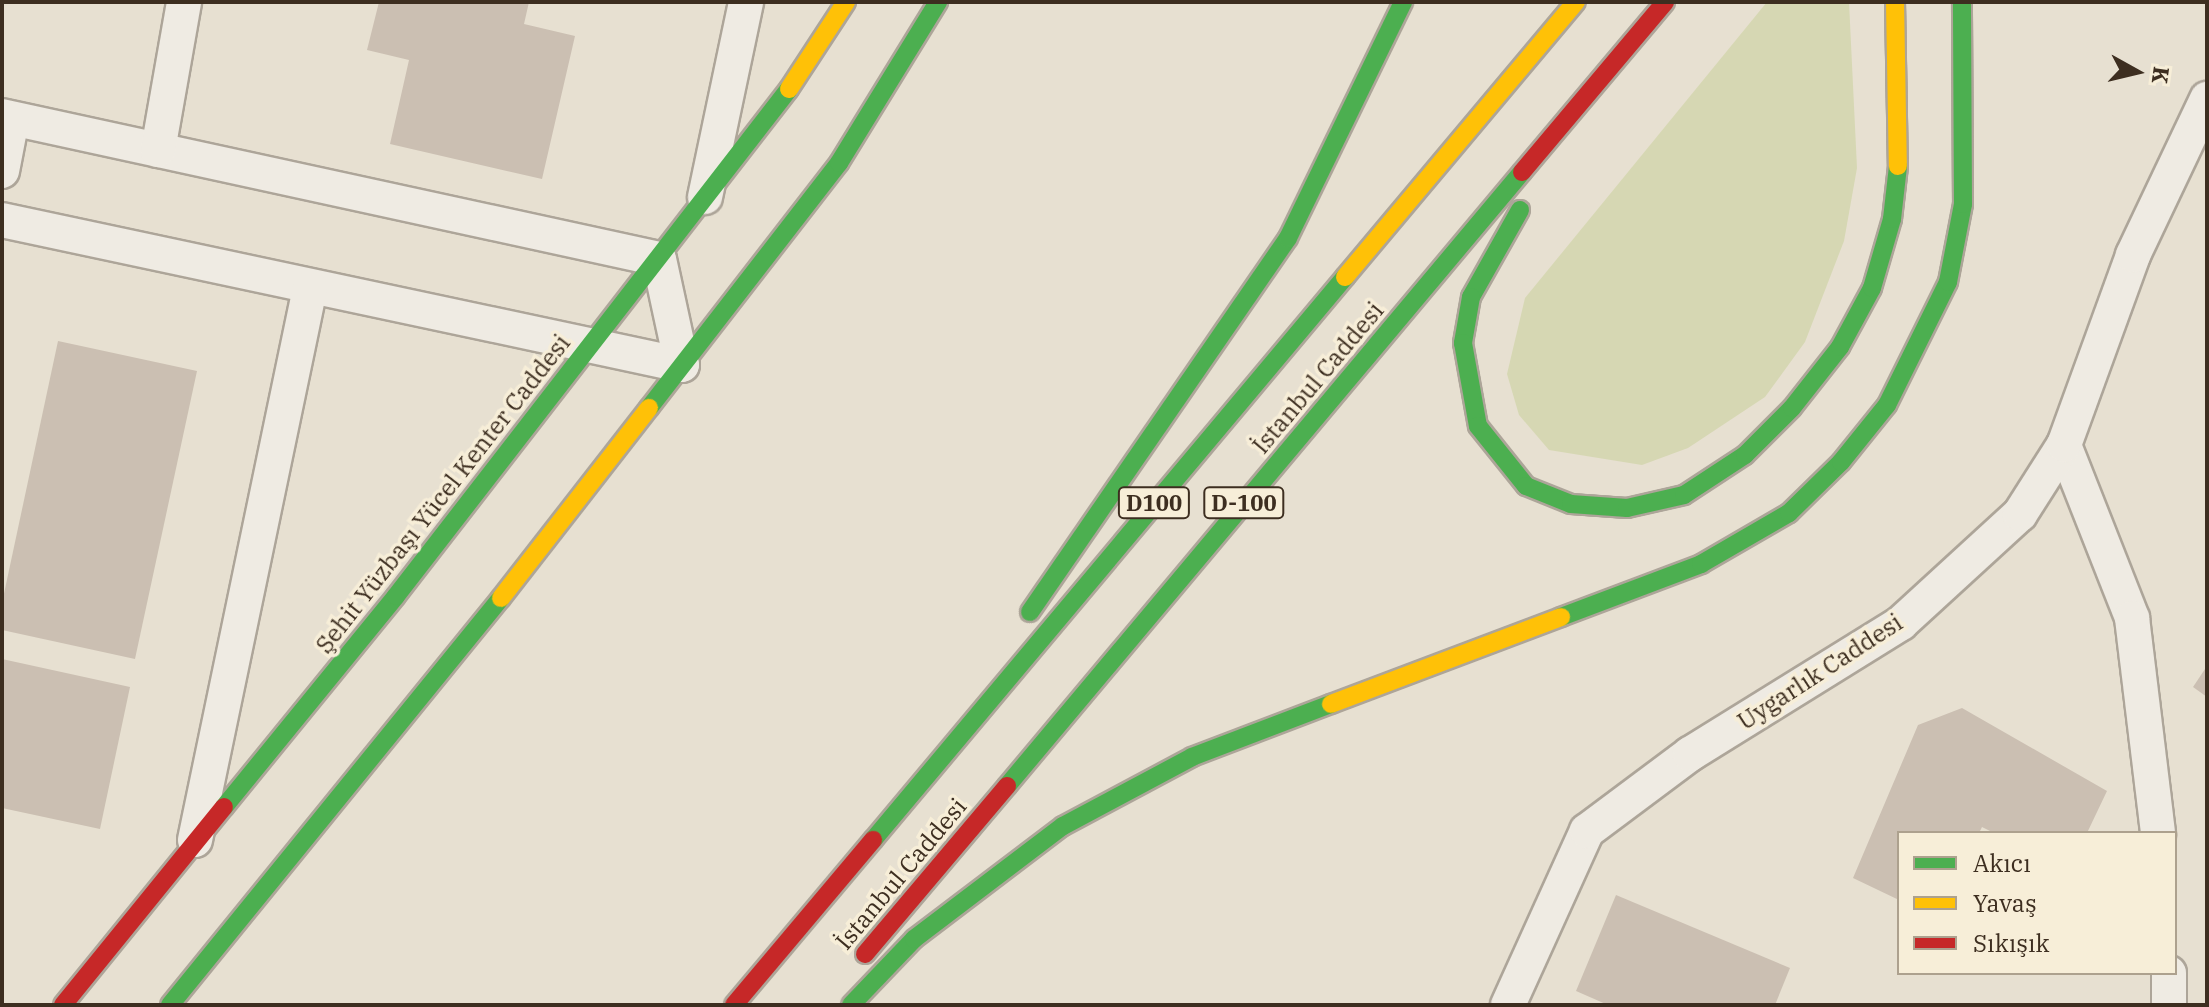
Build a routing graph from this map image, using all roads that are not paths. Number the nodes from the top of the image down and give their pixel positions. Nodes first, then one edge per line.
1 (184, 2) edge
2 (746, 2) edge
3 (846, 2) edge
4 (938, 2) edge
5 (1403, 2) edge
6 (1576, 2) edge
7 (1665, 2) edge
8 (1676, 2) edge
9 (1895, 2) edge
10 (1962, 2) edge
11 (2206, 103) edge
12 (7, 118) edge
13 (158, 150) junction
14 (2, 171) edge
15 (705, 201) junction
16 (2, 220) edge
17 (659, 259) junction
18 (310, 288) junction
19 (589, 349) junction
20 (682, 365) junction
21 (2064, 445) junction
22 (1020, 626) dead end
23 (993, 665) dead end
24 (2158, 831) edge
25 (877, 834) junction
26 (195, 843) junction
27 (853, 969) dead end
28 (2169, 975) edge
29 (63, 1005) edge
30 (170, 1005) edge
31 (734, 1005) edge
32 (851, 1005) edge
33 (1508, 1005) edge
34 (2169, 1005) edge

1 - 13 street
2 - 15 street
3 - 15 main road, Şehit Yüzbaşı Yücel Kenter Caddesi
4 - 20 main road
5 - 22 main road
6 - 25 main road, İstanbul Caddesi / D100
7 - 27 main road, İstanbul Caddesi / D-100
8 - 9 main road
10 - 32 main road
11 - 21 street, Uygarlık Caddesi
12 - 13 street
12 - 14 street
13 - 17 street
15 - 17 main road, Şehit Yüzbaşı Yücel Kenter Caddesi
16 - 18 street
17 - 19 main road, Şehit Yüzbaşı Yücel Kenter Caddesi
17 - 20 street
18 - 19 street
18 - 26 street
19 - 20 street
19 - 26 main road, Şehit Yüzbaşı Yücel Kenter Caddesi
20 - 30 main road
21 - 24 street
21 - 33 street, Uygarlık Caddesi
23 - 25 main road
25 - 31 main road, İstanbul Caddesi / D100
26 - 29 main road, Şehit Yüzbaşı Yücel Kenter Caddesi
28 - 34 street

